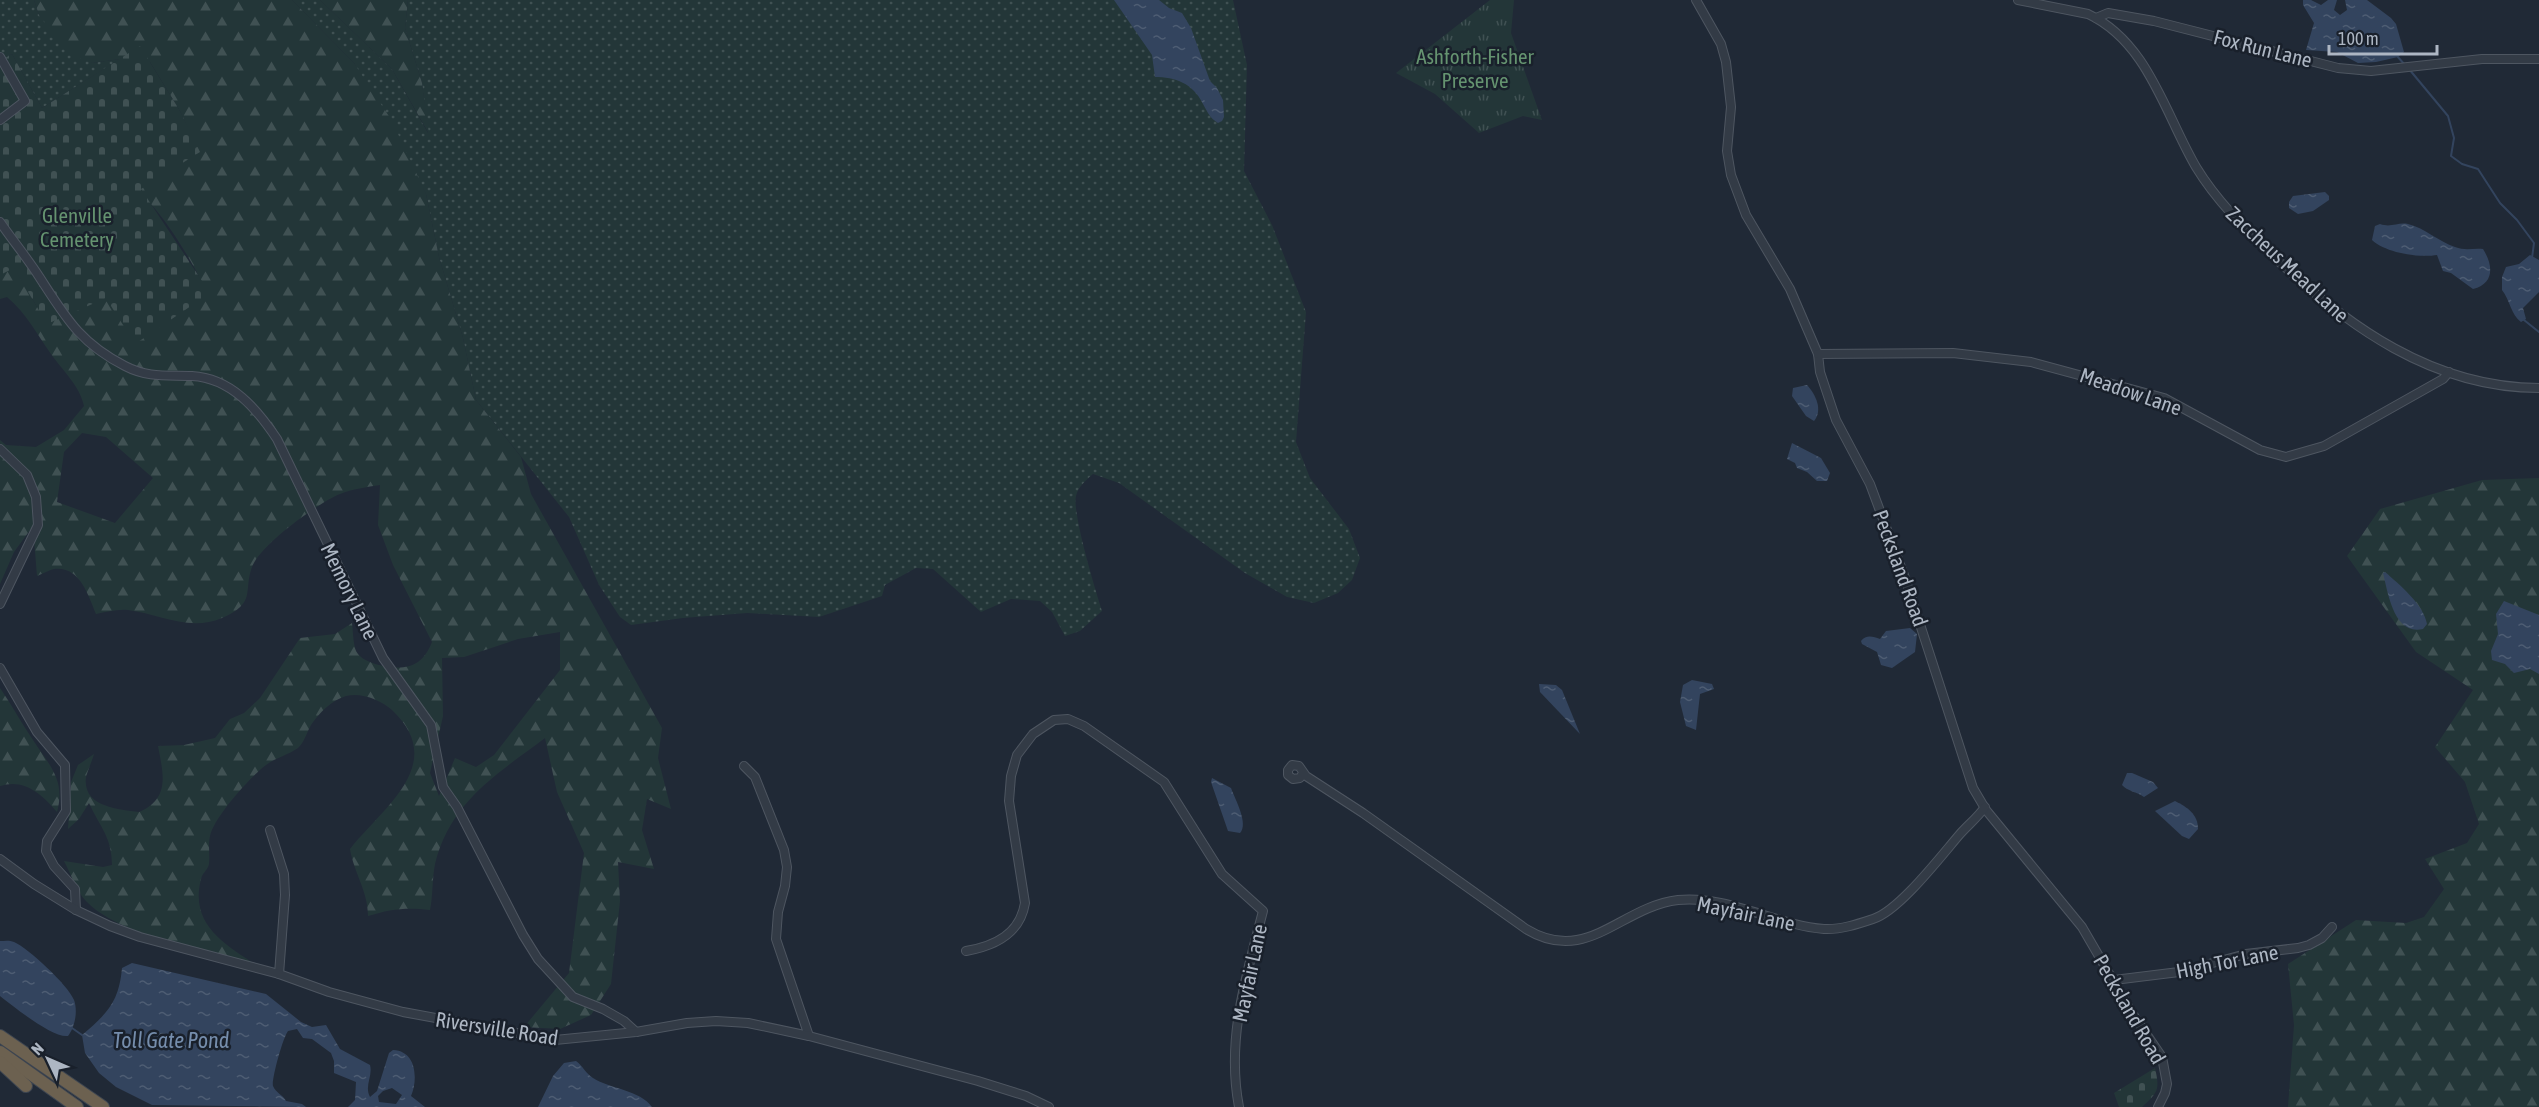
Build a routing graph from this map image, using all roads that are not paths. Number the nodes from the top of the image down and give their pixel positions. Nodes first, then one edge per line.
1 (1695, 0) edge
2 (2018, 0) edge
3 (2096, 18) junction
4 (0, 57) edge
5 (2539, 59) edge
6 (0, 120) edge
7 (0, 222) edge
8 (1818, 354) junction
9 (2449, 372) junction
10 (2539, 388) edge
11 (0, 449) edge
12 (0, 604) edge
13 (0, 668) edge
14 (744, 766) dead end
15 (1303, 773) dead end
16 (1985, 807) junction
17 (270, 830) dead end
18 (0, 859) edge
19 (76, 910) junction
20 (2332, 927) dead end
21 (966, 951) dead end
22 (279, 974) junction
23 (2114, 980) junction
24 (636, 1032) junction
25 (0, 1036) edge
26 (809, 1036) junction
27 (0, 1052) edge
28 (0, 1062) edge
29 (26, 1086) dead end
30 (77, 1107) edge
31 (103, 1107) edge
32 (1049, 1107) edge
33 (1239, 1107) edge
34 (2158, 1107) edge

1 - 8 street, Pecksland Road
2 - 3 street, Zaccheus Mead Lane
3 - 5 street, Fox Run Lane
3 - 9 street, Zaccheus Mead Lane
4 - 6 street
7 - 24 street, Memory Lane
8 - 9 street, Meadow Lane
8 - 16 street, Pecksland Road
9 - 10 street, Zaccheus Mead Lane
11 - 12 street
13 - 19 street
14 - 26 street
15 - 16 street, Mayfair Lane
16 - 23 street, Pecksland Road
17 - 22 street
18 - 19 street, Riversville Road
19 - 22 street, Riversville Road
20 - 23 street, High Tor Lane
21 - 33 street, Mayfair Lane
22 - 24 street, Riversville Road
23 - 34 street, Pecksland Road
24 - 26 street, Riversville Road
25 - 31 highway
26 - 32 street, Riversville Road
27 - 30 highway
28 - 29 highway

